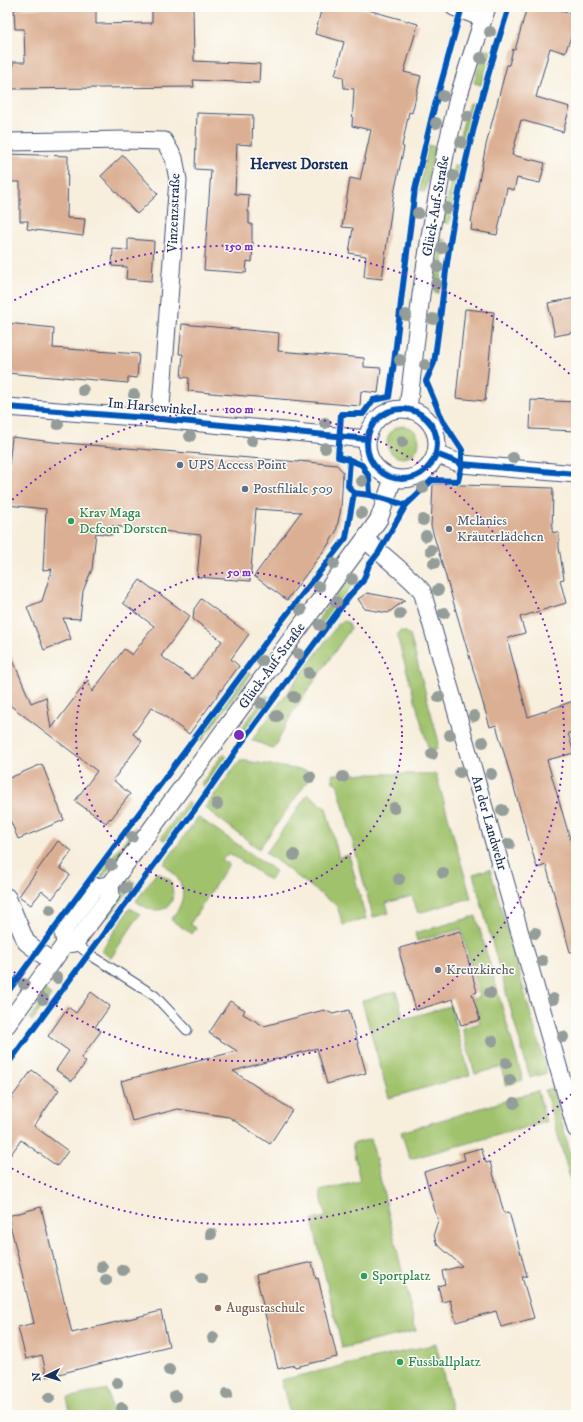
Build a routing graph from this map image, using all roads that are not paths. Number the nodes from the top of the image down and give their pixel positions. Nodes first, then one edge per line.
1 (454, 7) edge
2 (485, 12) edge
3 (7, 142) edge
4 (7, 407) edge
5 (408, 409) junction
6 (160, 420) junction
7 (367, 440) junction
8 (436, 454) junction
9 (576, 474) edge
10 (393, 479) junction
11 (365, 539) junction
12 (7, 897) edge
13 (70, 944) junction
14 (52, 962) junction
15 (7, 1025) edge
16 (187, 1030) dead end
17 (576, 1129) edge

1 - 2 street
2 - 5 street, Glück-Auf-Straße
3 - 6 street, Vinzenzstraße
4 - 6 street, Im Harsewinkel
5 - 7 street
5 - 8 street
6 - 7 street, Im Harsewinkel
7 - 10 street
8 - 9 street
8 - 10 street
10 - 11 street, Glück-Auf-Straße
11 - 13 street, Glück-Auf-Straße
11 - 17 street, An der Landwehr
12 - 14 street
13 - 14 street, Glück-Auf-Straße
13 - 16 lane
14 - 15 street, Glück-Auf-Straße

